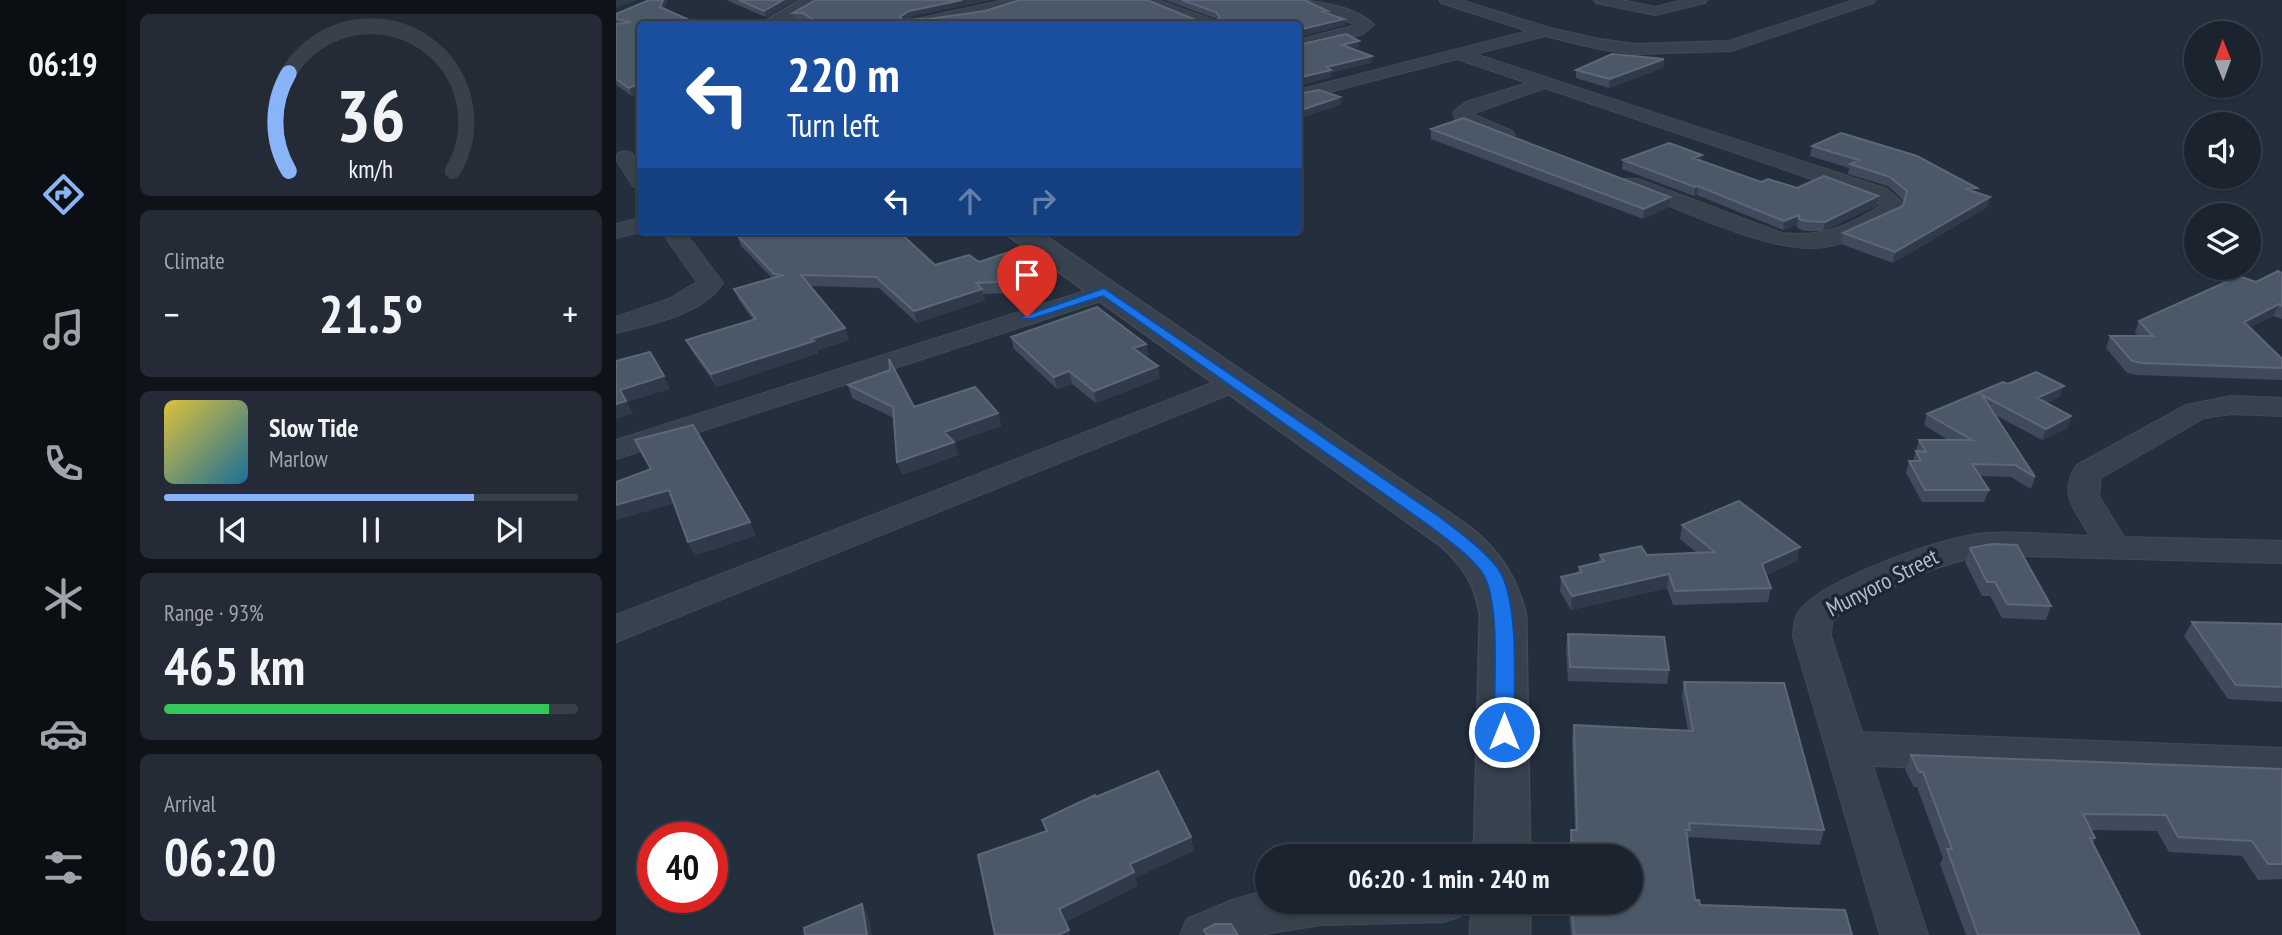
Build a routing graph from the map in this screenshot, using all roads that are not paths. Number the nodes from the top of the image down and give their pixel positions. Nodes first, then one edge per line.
1 (814, 0) edge
2 (1019, 0) edge
3 (1145, 0) edge
4 (1299, 0) edge
5 (1446, 0) edge
6 (1601, 0) edge
7 (1700, 0) edge
8 (1868, 0) edge
9 (915, 6) edge
10 (775, 21) edge
11 (914, 21) edge
12 (931, 21) edge
13 (1203, 21) edge
14 (1545, 31) junction
15 (1302, 44) edge
16 (1456, 53) junction
17 (1332, 70) edge
18 (1355, 79) junction
19 (1544, 83) junction
20 (1302, 93) edge
21 (1522, 141) edge
22 (627, 156) edge
23 (637, 176) edge
24 (1612, 176) edge
25 (637, 226) edge
26 (616, 231) edge
27 (675, 235) edge
28 (1026, 235) edge
29 (1104, 292) junction
30 (616, 326) edge
31 (1236, 382) junction
32 (2282, 407) edge
33 (616, 450) edge
34 (2113, 546) junction
35 (2282, 552) edge
36 (616, 629) edge
37 (1846, 748) junction
38 (2282, 765) edge
39 (1502, 844) edge
40 (1255, 913) edge
41 (1501, 914) edge
42 (1204, 935) edge
43 (1500, 935) edge
44 (1904, 935) edge

1 - 10 street
2 - 12 street
3 - 13 street
4 - 15 street
5 - 14 street
6 - 7 street
8 - 14 street
9 - 11 street
14 - 16 street
16 - 18 street
16 - 19 street
17 - 18 street
18 - 20 street
19 - 21 street
19 - 24 street
22 - 23 street
25 - 26 street
27 - 30 street
28 - 29 street
29 - 31 street
29 - 33 street
31 - 36 street
31 - 39 street
32 - 34 street
34 - 35 street, Munyoro Street
34 - 37 street, Munyoro Street
37 - 38 street
37 - 44 street, Munyoro Street
40 - 42 street
41 - 43 street

